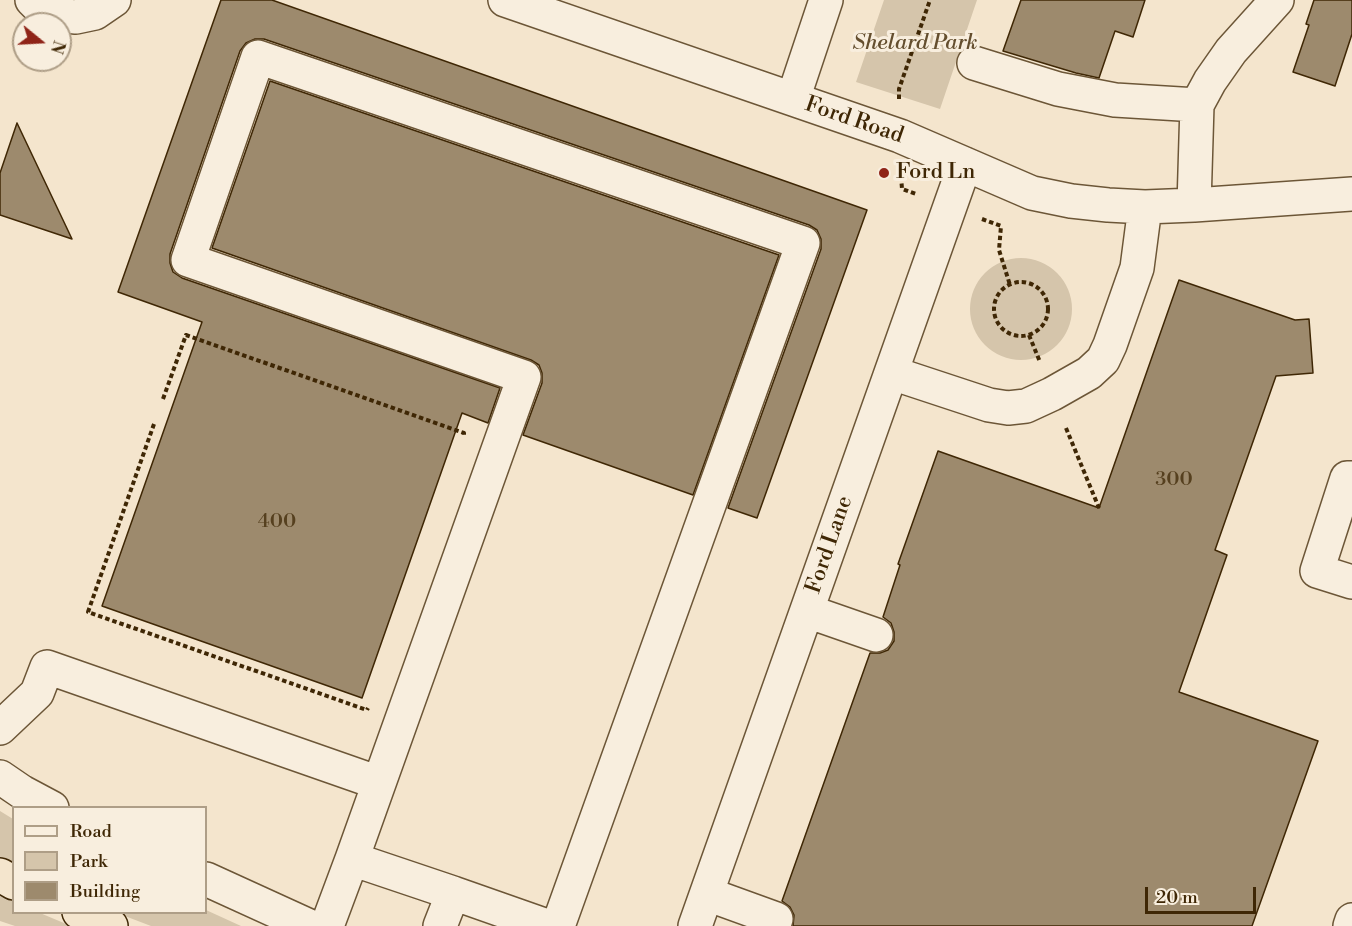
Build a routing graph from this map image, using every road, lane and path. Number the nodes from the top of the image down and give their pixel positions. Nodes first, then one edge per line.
1 (32, 0) edge
2 (114, 0) edge
3 (505, 0) edge
4 (826, 0) edge
5 (930, 0) edge
6 (1277, 0) edge
7 (974, 63) dead end
8 (899, 89) dead end
9 (793, 99) junction
10 (1197, 105) junction
11 (965, 164) junction
12 (1352, 194) edge
13 (1194, 205) junction
14 (1145, 207) junction
15 (1001, 226) dead end
16 (1010, 285) junction
17 (891, 373) junction
18 (163, 399) dead end
19 (154, 424) dead end
20 (462, 441) dead end
21 (1352, 478) edge
22 (1352, 582) edge
23 (807, 611) junction
24 (876, 635) dead end
25 (371, 699) dead end
26 (0, 728) edge
27 (0, 777) edge
28 (379, 783) junction
29 (50, 806) edge
30 (352, 859) junction
31 (207, 879) edge
32 (453, 893) junction
33 (707, 894) junction
34 (84, 914) edge
35 (776, 919) dead end
36 (1352, 920) edge
37 (111, 926) edge
38 (309, 926) edge
39 (327, 926) edge
40 (440, 926) edge
41 (547, 926) edge
42 (558, 926) edge
43 (695, 926) edge
44 (1350, 926) edge

1 - 2 street
3 - 9 street, Ford Road
4 - 9 street
5 - 8 path
6 - 10 street
7 - 10 street
9 - 11 street, Ford Road
10 - 13 street
11 - 14 street, Ford Road
11 - 17 street, Ford Lane
12 - 13 street, Ford Road
13 - 14 street, Ford Road
14 - 17 street
15 - 16 path
16 - 16 path
17 - 23 street, Ford Lane
18 - 20 path
19 - 25 path
21 - 22 street
23 - 24 street
23 - 33 street, Ford Lane
26 - 28 street
27 - 29 street
28 - 30 street
28 - 42 street
30 - 32 street
30 - 39 street
31 - 38 street
32 - 40 street
32 - 41 street
33 - 35 street
33 - 43 street, Ford Lane
34 - 37 highway
36 - 44 street

